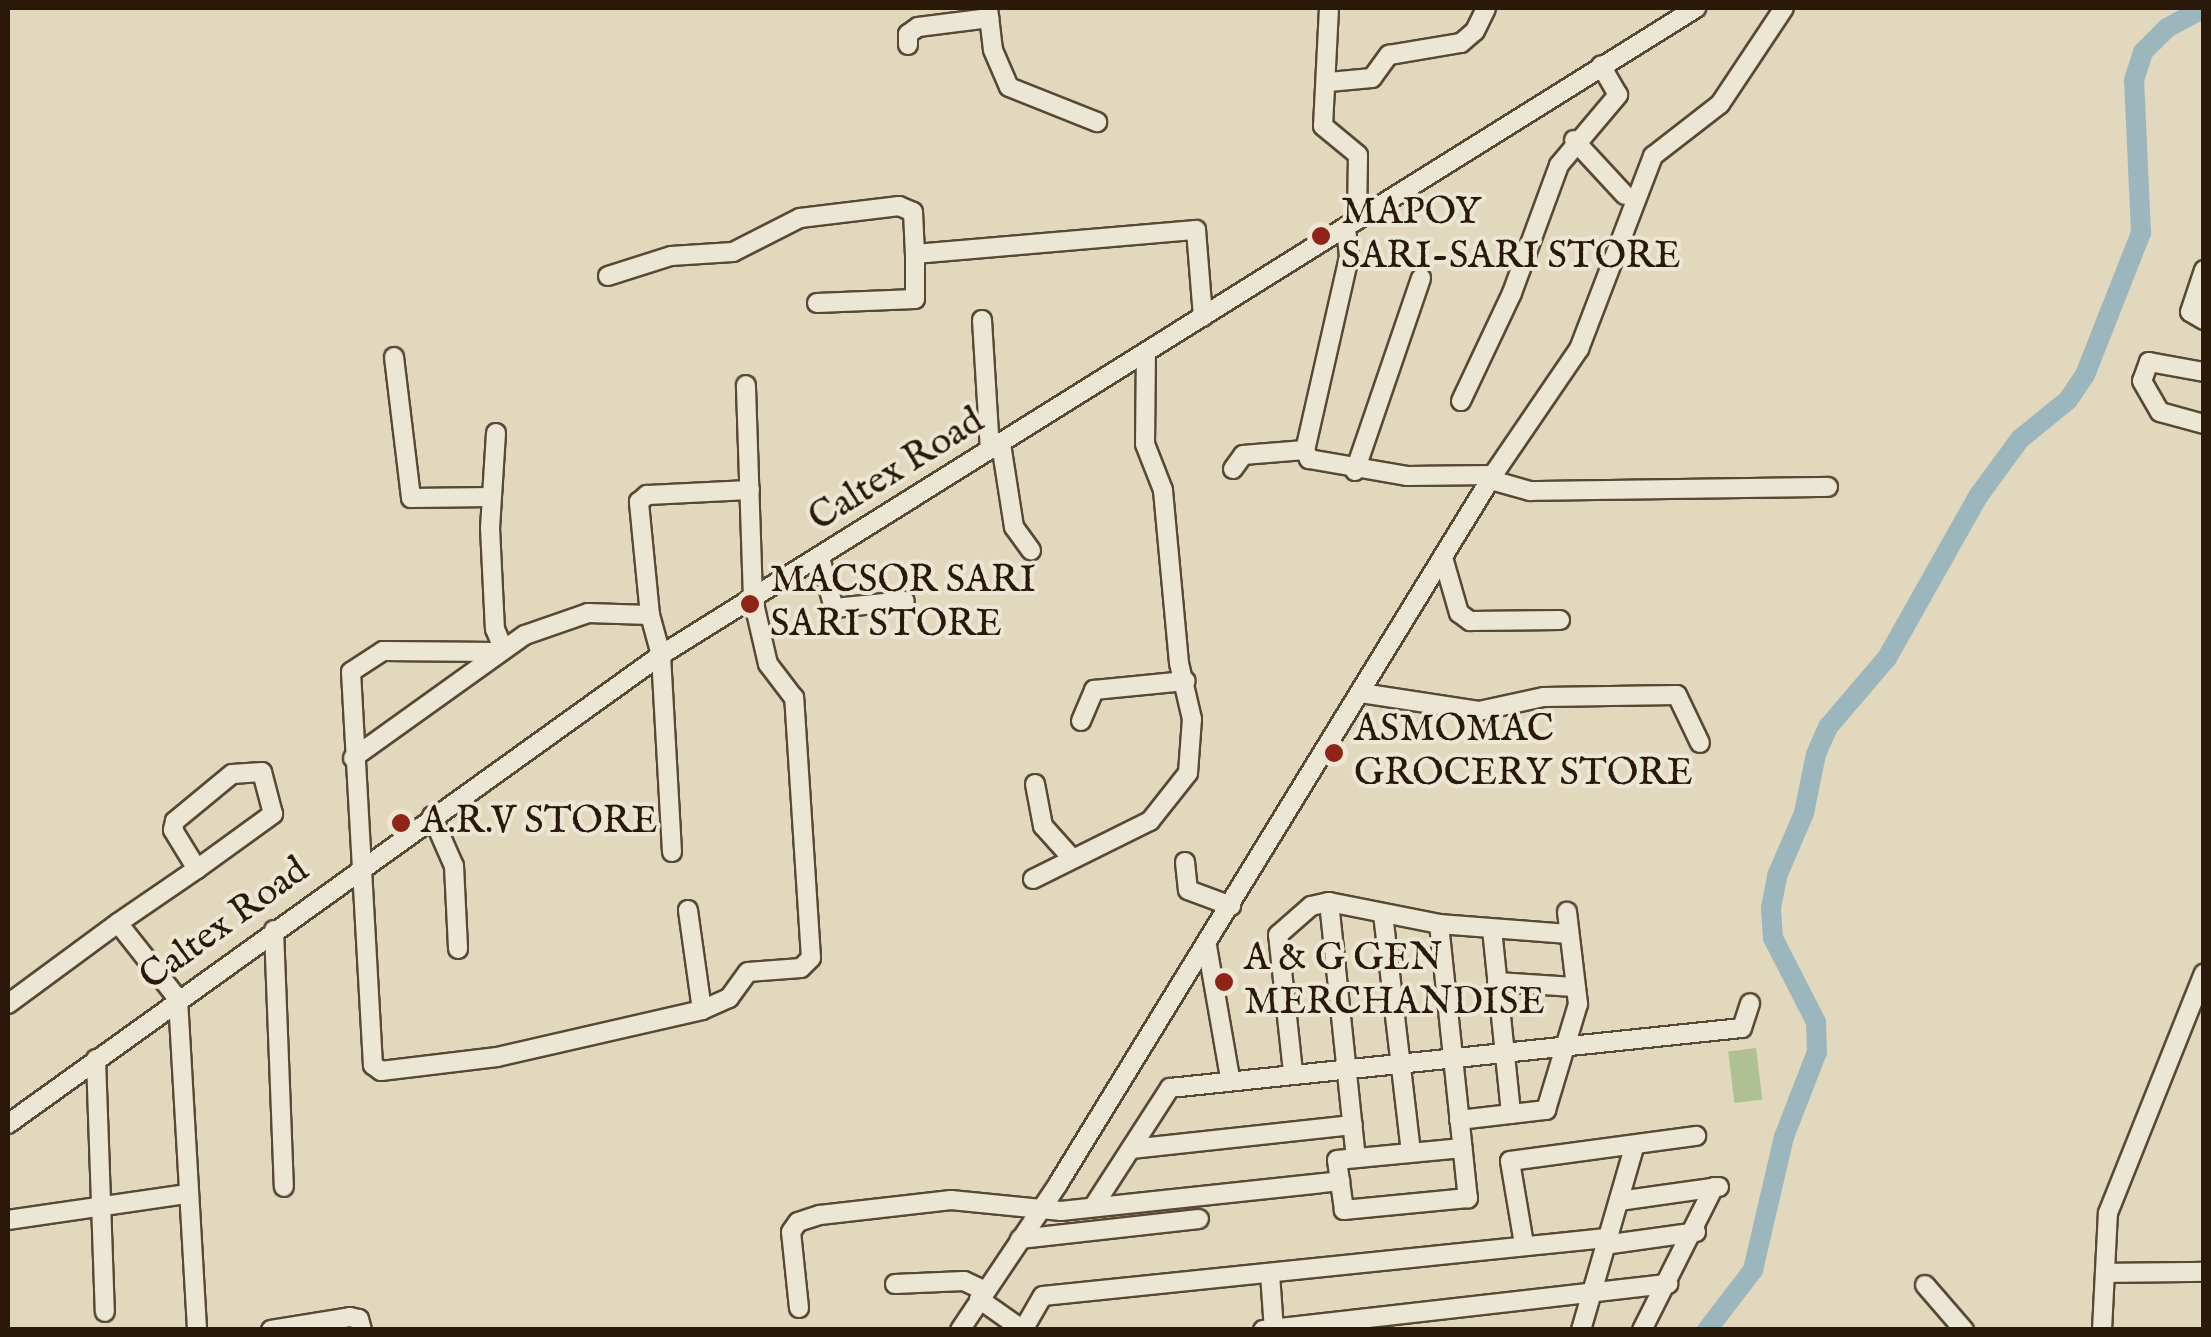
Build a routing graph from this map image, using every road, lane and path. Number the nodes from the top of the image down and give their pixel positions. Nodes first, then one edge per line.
1 (1329, 8) edge
2 (1486, 8) edge
3 (1696, 8) edge
4 (1784, 8) edge
5 (1678, 12) edge
6 (988, 13) edge
7 (908, 45) dead end
8 (1601, 66) junction
9 (1329, 82) junction
10 (1097, 122) dead end
11 (1574, 140) junction
12 (1625, 195) dead end
13 (1352, 224) junction
14 (915, 254) junction
15 (2204, 270) edge
16 (608, 276) dead end
17 (1421, 278) dead end
18 (817, 304) dead end
19 (1203, 317) junction
20 (982, 320) dead end
21 (2204, 320) edge
22 (1146, 353) junction
23 (394, 357) dead end
24 (2204, 372) edge
25 (746, 385) dead end
26 (1461, 402) dead end
27 (2204, 424) edge
28 (496, 433) dead end
29 (996, 447) junction
30 (1306, 450) junction
31 (1233, 469) dead end
32 (1356, 470) junction
33 (1492, 478) junction
34 (1828, 487) dead end
35 (750, 490) junction
36 (491, 496) junction
37 (1031, 550) dead end
38 (820, 558) junction
39 (1444, 560) junction
40 (753, 598) junction
41 (905, 601) dead end
42 (650, 614) junction
43 (1560, 620) dead end
44 (500, 650) junction
45 (661, 654) junction
46 (1186, 682) junction
47 (1362, 693) junction
48 (1082, 721) dead end
49 (1700, 742) dead end
50 (353, 758) junction
51 (1034, 784) dead end
52 (432, 816) junction
53 (672, 852) dead end
54 (1070, 856) junction
55 (1185, 862) dead end
56 (198, 868) junction
57 (358, 868) junction
58 (1033, 879) dead end
59 (1330, 902) junction
60 (1231, 906) junction
61 (688, 910) dead end
62 (1567, 912) dead end
63 (1383, 914) junction
64 (118, 923) junction
65 (1440, 924) junction
66 (1492, 929) junction
67 (274, 930) junction
68 (1569, 934) junction
69 (1207, 946) junction
70 (458, 950) dead end
71 (2204, 974) edge
72 (1497, 982) junction
73 (1574, 987) junction
74 (178, 999) junction
75 (1750, 1003) dead end
76 (8, 1004) edge
77 (702, 1010) junction
78 (1565, 1047) junction
79 (1506, 1049) junction
80 (1452, 1054) junction
81 (96, 1059) junction
82 (1398, 1061) junction
83 (1346, 1066) junction
84 (1293, 1072) junction
85 (1230, 1078) junction
86 (1511, 1114) junction
87 (1459, 1120) junction
88 (8, 1124) edge
89 (1353, 1124) junction
90 (1696, 1136) dead end
91 (1634, 1146) junction
92 (1131, 1148) junction
93 (1462, 1148) junction
94 (1411, 1152) junction
95 (1356, 1157) junction
96 (1340, 1181) junction
97 (284, 1187) dead end
98 (187, 1194) junction
99 (1619, 1201) junction
100 (99, 1204) junction
101 (1092, 1207) junction
102 (1040, 1210) junction
103 (1199, 1219) dead end
104 (8, 1220) edge
105 (1696, 1232) junction
106 (1020, 1238) junction
107 (1605, 1242) junction
108 (1524, 1244) junction
109 (2204, 1272) edge
110 (2105, 1273) junction
111 (1270, 1274) junction
112 (895, 1284) dead end
113 (1668, 1284) junction
114 (1924, 1286) dead end
115 (982, 1295) junction
116 (1590, 1296) junction
117 (799, 1308) dead end
118 (105, 1312) dead end
119 (315, 1325) edge
120 (1271, 1329) edge
121 (197, 1330) edge
122 (271, 1330) edge
123 (362, 1330) edge
124 (960, 1330) edge
125 (1023, 1330) edge
126 (1581, 1330) edge
127 (1642, 1330) edge
128 (1964, 1330) edge
129 (2102, 1330) edge

1 - 9 street
2 - 9 street
3 - 5 street, Caltex Road
4 - 33 street
5 - 8 street, Caltex Road
6 - 7 street
6 - 10 street
8 - 11 street
8 - 13 street, Caltex Road
9 - 13 street
11 - 12 street
11 - 26 street
13 - 19 street, Caltex Road
13 - 30 street
14 - 16 street
14 - 18 street
14 - 19 street
15 - 21 street
17 - 32 street
19 - 22 street, Caltex Road
20 - 29 street
22 - 29 street, Caltex Road
22 - 46 street
23 - 36 street
24 - 27 street
25 - 35 street
28 - 36 street
29 - 37 street
29 - 38 street, Caltex Road
30 - 31 street
30 - 32 street
32 - 33 street
33 - 34 street
33 - 39 street
35 - 40 street
35 - 42 street
36 - 44 street
38 - 40 street, Caltex Road
38 - 41 street
39 - 43 street
39 - 47 street
40 - 45 street, Caltex Road
40 - 77 street
42 - 44 street
42 - 45 street
44 - 50 street
44 - 50 street
45 - 52 street, Caltex Road
45 - 53 street
46 - 48 street
46 - 54 street
47 - 49 street
47 - 60 street
50 - 57 street
51 - 54 street
52 - 57 street, Caltex Road
52 - 70 street
54 - 58 street
55 - 60 street
56 - 56 street
56 - 64 street
57 - 67 street, Caltex Road
57 - 77 street
59 - 63 street
59 - 83 street
59 - 84 street
60 - 69 street
61 - 77 street
62 - 68 street
63 - 65 street
63 - 82 street
64 - 74 street
64 - 76 street
65 - 66 street
65 - 80 street
66 - 68 street
66 - 72 street
67 - 74 street, Caltex Road
67 - 97 street
68 - 73 street
69 - 85 street
69 - 102 street
71 - 110 street
72 - 73 street
72 - 79 street
73 - 78 street
74 - 81 street, Caltex Road
74 - 98 street
75 - 78 street
78 - 79 street
78 - 86 street
79 - 80 street
79 - 86 street
80 - 82 street
80 - 87 street
81 - 88 street, Caltex Road
81 - 100 street
82 - 83 street
82 - 94 street
83 - 84 street
83 - 89 street
84 - 85 street
85 - 92 street
86 - 87 street
87 - 93 street
89 - 92 street
89 - 95 street
90 - 91 street
91 - 99 street
91 - 108 street
92 - 101 street
93 - 94 street
93 - 96 street
94 - 95 street
95 - 96 street
96 - 101 street
98 - 100 street
98 - 121 street
99 - 105 street
99 - 107 street
100 - 104 street
100 - 118 street
101 - 102 street
102 - 106 street
102 - 117 street
103 - 106 street
105 - 107 street
105 - 113 street
106 - 115 street
107 - 108 street
107 - 116 street
108 - 111 street
109 - 110 street
110 - 129 street
111 - 120 street
111 - 125 street
112 - 115 street
113 - 116 street
113 - 127 street
114 - 128 street
115 - 124 street
115 - 125 street
116 - 120 street
116 - 126 street
119 - 122 street
119 - 123 street

